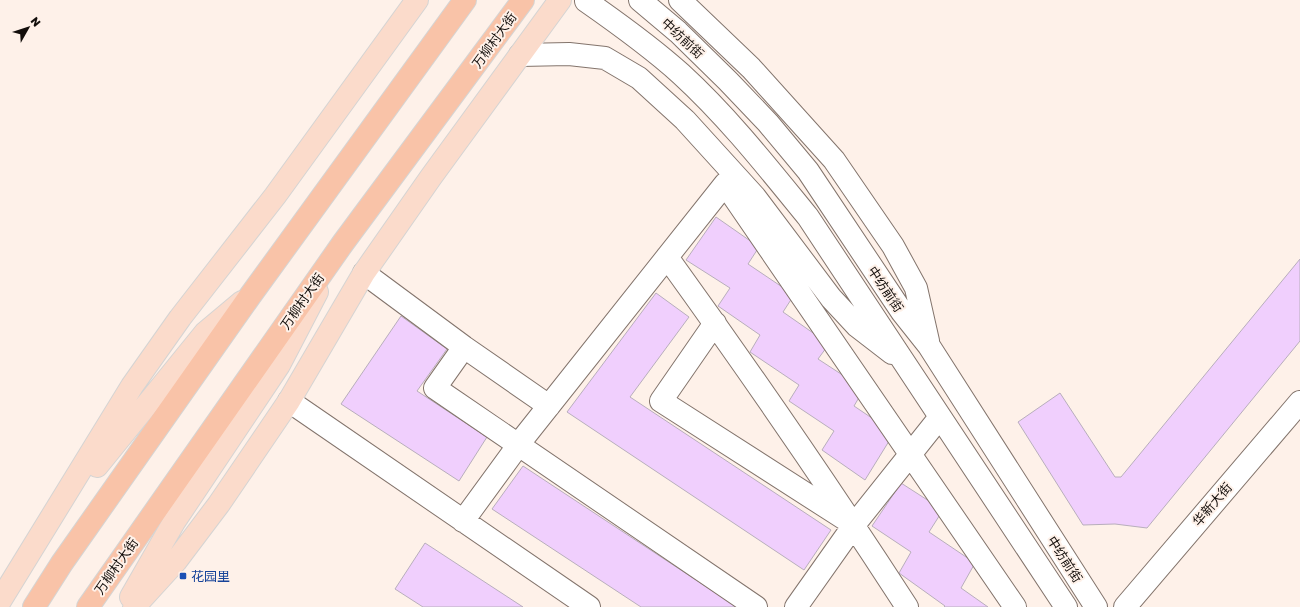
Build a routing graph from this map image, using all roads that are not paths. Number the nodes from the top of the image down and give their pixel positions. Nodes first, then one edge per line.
1 (417, 0) edge
2 (465, 0) edge
3 (523, 0) edge
4 (560, 0) edge
5 (640, 0) edge
6 (680, 0) edge
7 (586, 1) edge
8 (520, 55) junction
9 (343, 243) junction
10 (667, 257) junction
11 (364, 273) junction
12 (250, 296) junction
13 (715, 323) junction
14 (929, 346) junction
15 (464, 348) junction
16 (902, 360) junction
17 (289, 401) junction
18 (1300, 402) edge
19 (549, 406) junction
20 (940, 417) junction
21 (518, 445) junction
22 (910, 454) junction
23 (463, 521) junction
24 (854, 525) junction
25 (47, 527) junction
26 (0, 601) edge
27 (34, 607) edge
28 (88, 607) edge
29 (126, 607) edge
30 (134, 607) edge
31 (589, 607) edge
32 (756, 607) edge
33 (796, 607) edge
34 (907, 607) edge
35 (1015, 607) edge
36 (1066, 607) edge
37 (1096, 607) edge
38 (1125, 607) edge

1 - 25 main road
2 - 12 highway
3 - 9 highway, 万柳村大街
4 - 8 main road
5 - 14 street, 中纺前街
6 - 14 street
7 - 16 street
8 - 11 main road
8 - 16 street
9 - 28 highway, 万柳村大街
9 - 29 main road
10 - 13 street
10 - 19 street
10 - 22 street
11 - 15 street
11 - 17 main road
12 - 25 main road
12 - 27 highway
13 - 24 street
13 - 24 street
14 - 37 street, 中纺前街
15 - 19 street
15 - 21 street
16 - 20 street
17 - 23 street
17 - 30 main road
18 - 38 street, 华新大街
19 - 21 street
20 - 22 street
20 - 36 street
21 - 23 street
21 - 32 street
22 - 24 street
22 - 35 street
23 - 31 street
24 - 33 street
24 - 34 street
25 - 26 main road

